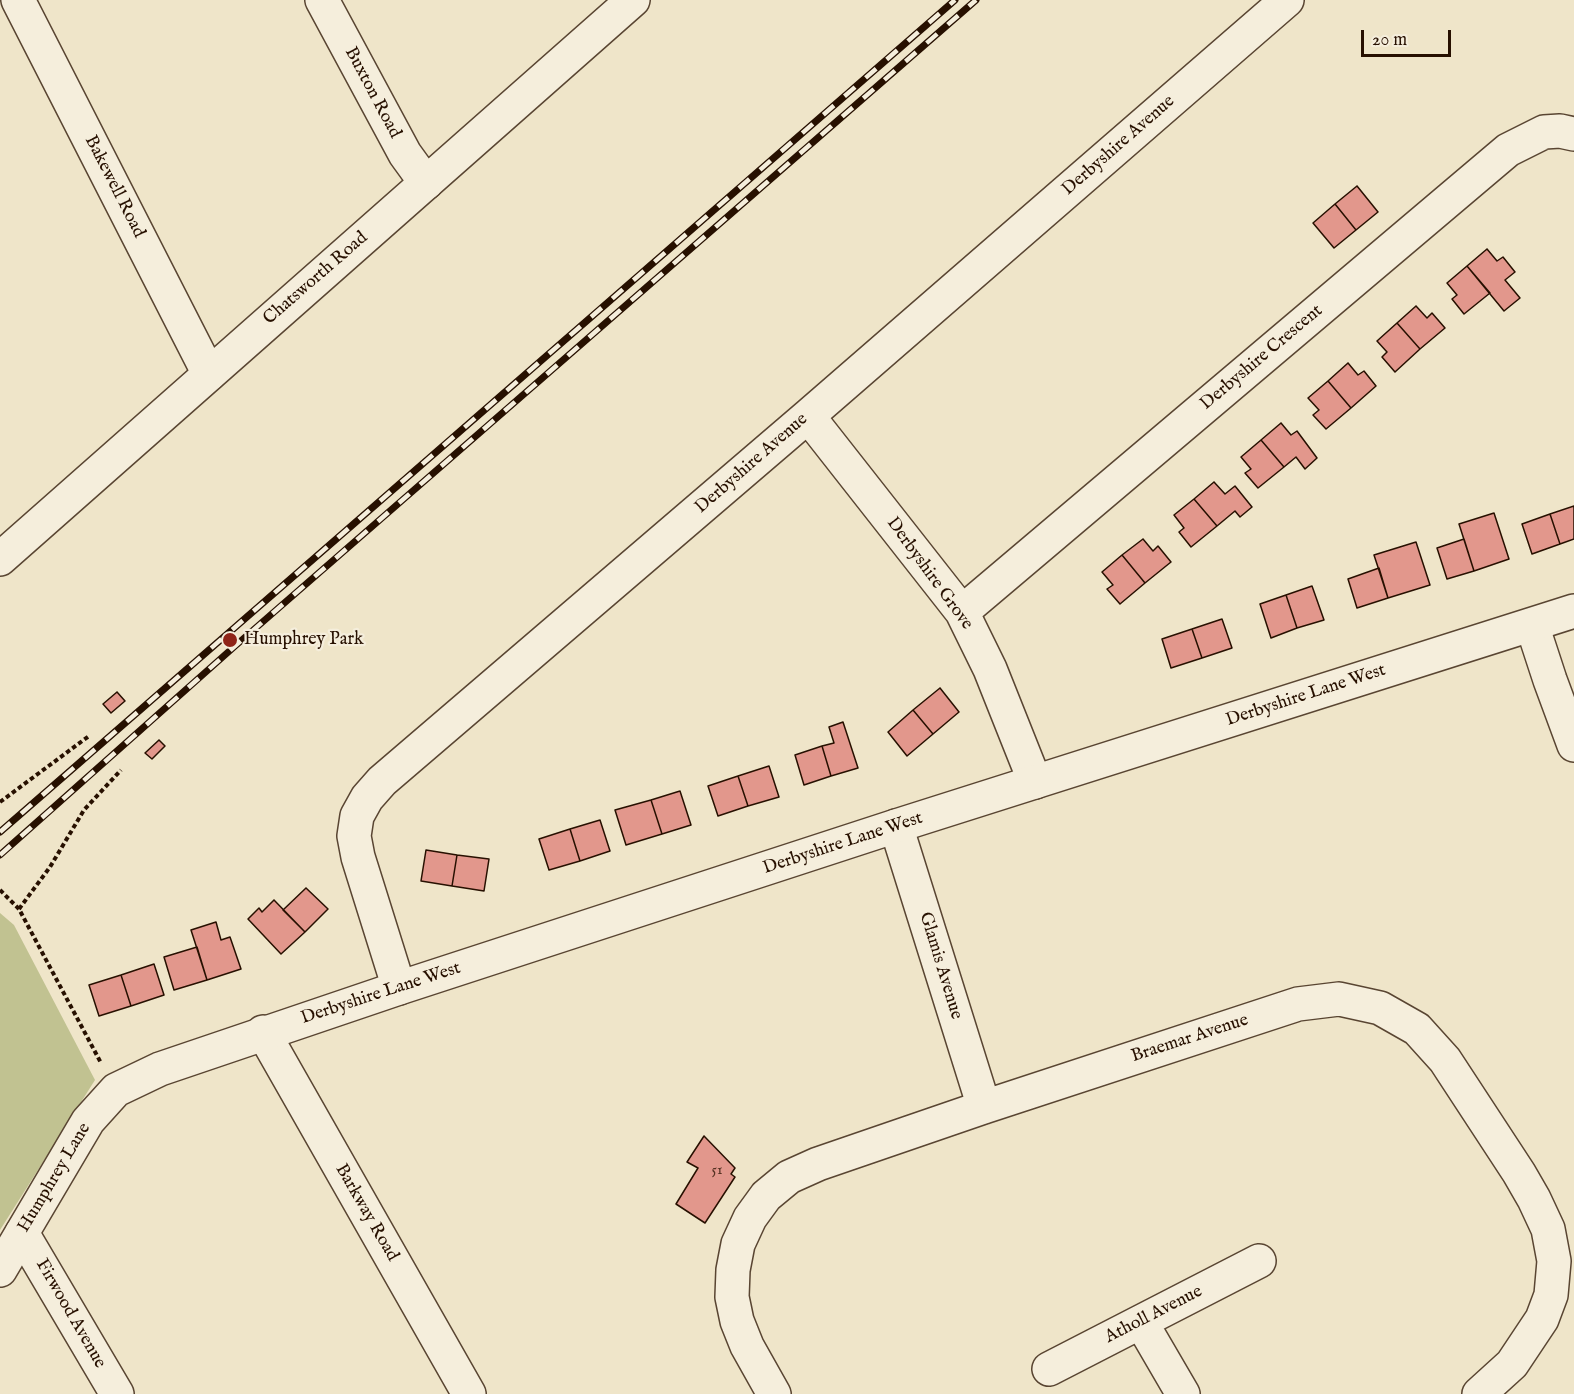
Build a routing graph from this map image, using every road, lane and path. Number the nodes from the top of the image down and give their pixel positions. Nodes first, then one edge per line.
1 (18, 0) edge
2 (322, 0) edge
3 (633, 0) edge
4 (1287, 0) edge
5 (1574, 134) edge
6 (426, 183) junction
7 (209, 374) junction
8 (808, 416) junction
9 (0, 558) edge
10 (1574, 611) edge
11 (962, 612) junction
12 (1532, 625) junction
13 (89, 736) dead end
14 (1574, 744) edge
15 (121, 770) dead end
16 (1035, 782) junction
17 (0, 802) edge
18 (896, 826) junction
19 (0, 890) edge
20 (19, 909) junction
21 (399, 988) junction
22 (263, 1032) junction
23 (116, 1090) junction
24 (984, 1107) junction
25 (22, 1233) junction
26 (1259, 1261) dead end
27 (0, 1270) edge
28 (1141, 1322) junction
29 (1049, 1369) dead end
30 (117, 1394) edge
31 (469, 1394) edge
32 (774, 1394) edge
33 (1183, 1394) edge
34 (1479, 1394) edge

1 - 7 street, Bakewell Road
2 - 6 street, Buxton Road
3 - 6 street, Chatsworth Road
4 - 8 street, Derbyshire Avenue
5 - 11 street, Derbyshire Crescent
6 - 7 street, Chatsworth Road
7 - 9 street, Chatsworth Road
8 - 11 street, Derbyshire Grove
8 - 21 street, Derbyshire Avenue
10 - 12 street, Derbyshire Lane West
11 - 16 street, Derbyshire Grove
12 - 14 street
12 - 16 street, Derbyshire Lane West
13 - 17 path
15 - 20 path
16 - 18 street, Derbyshire Lane West
18 - 21 street, Derbyshire Lane West
18 - 24 street, Glamis Avenue
19 - 20 path
20 - 23 path
21 - 22 street, Derbyshire Lane West
22 - 23 street, Derbyshire Lane West
22 - 31 street, Barkway Road
23 - 25 street, Humphrey Lane
24 - 32 street, Braemar Avenue
24 - 34 street, Braemar Avenue
25 - 27 street, Humphrey Lane
25 - 30 street, Firwood Avenue
26 - 28 street, Atholl Avenue
28 - 29 street, Atholl Avenue
28 - 33 street

